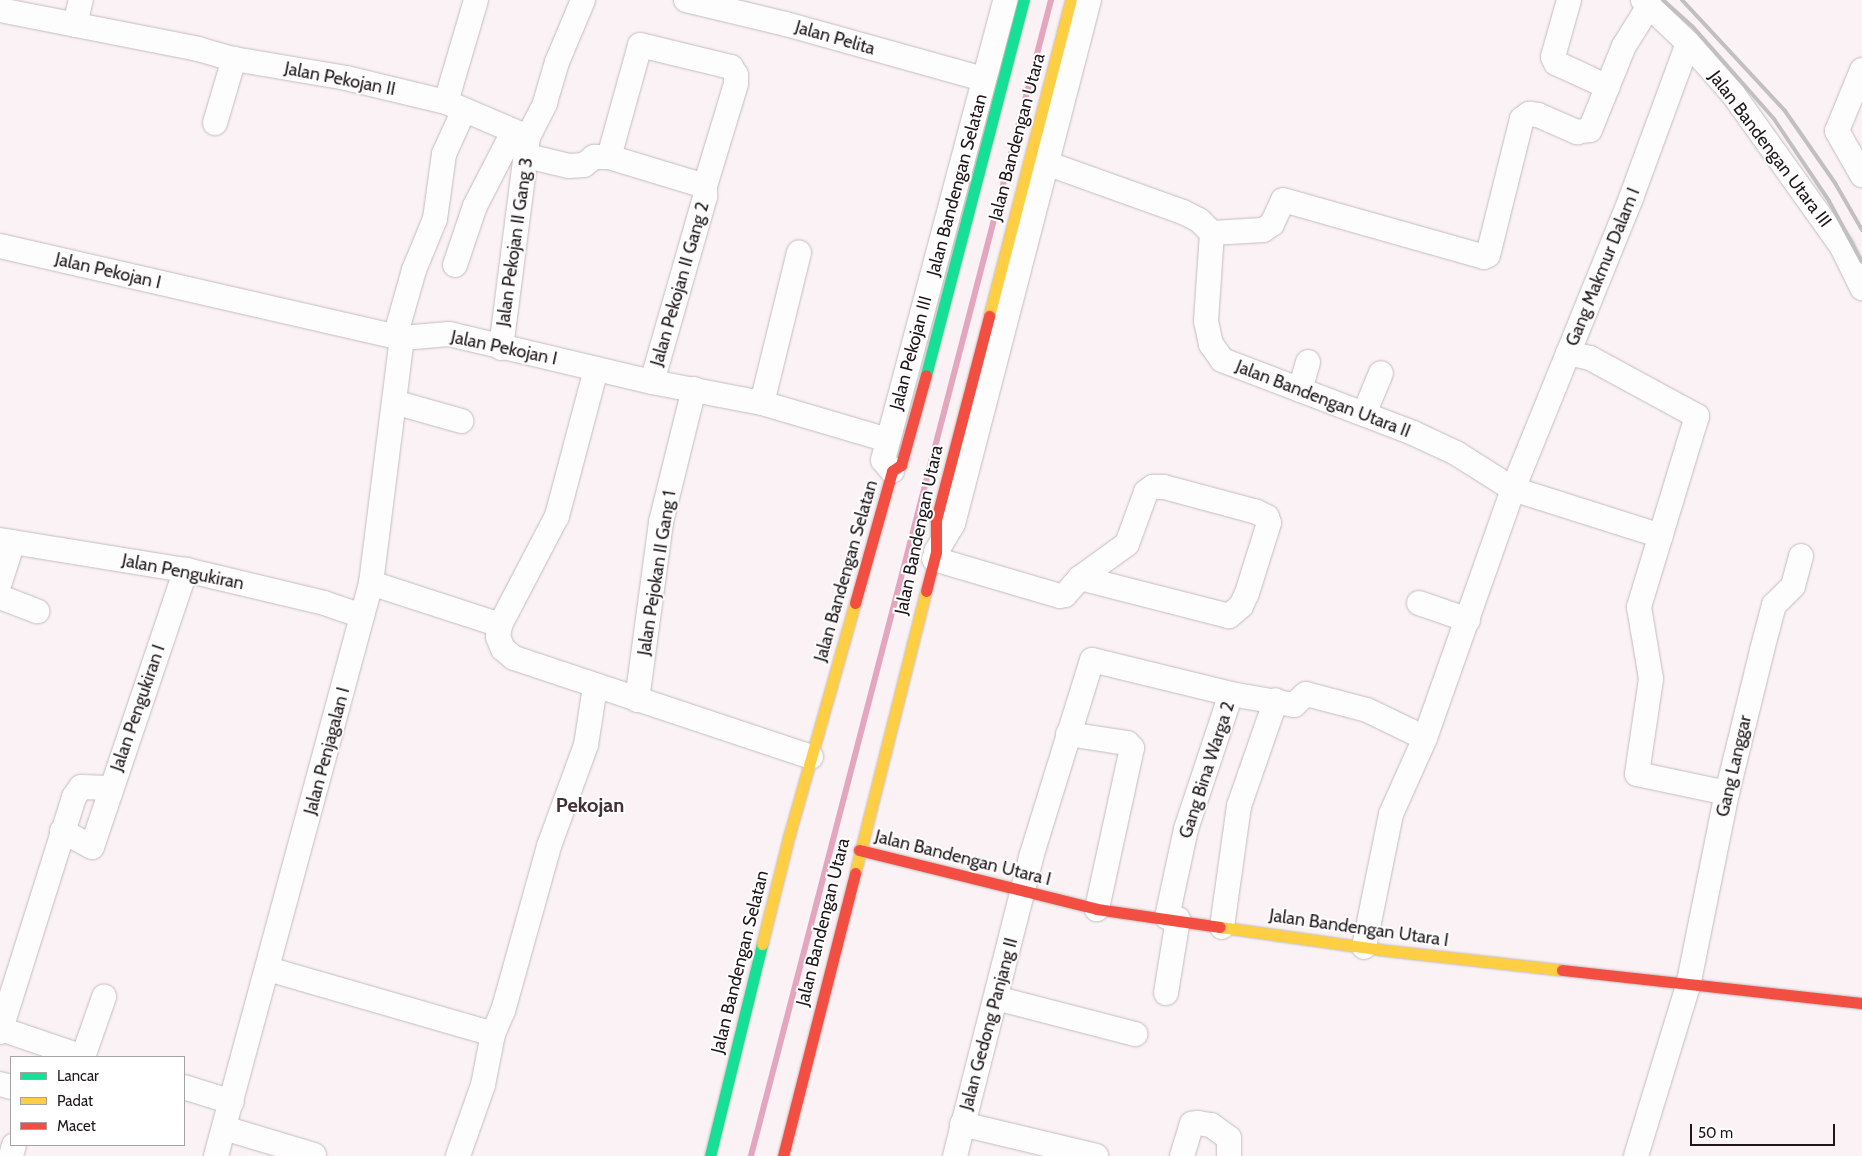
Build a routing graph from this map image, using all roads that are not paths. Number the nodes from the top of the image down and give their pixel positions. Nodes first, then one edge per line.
1 (81, 0) edge
2 (475, 0) edge
3 (584, 0) edge
4 (686, 0) edge
5 (1005, 0) edge
6 (1024, 0) edge
7 (1071, 0) edge
8 (1089, 0) edge
9 (1569, 0) edge
10 (1646, 3) edge
11 (0, 10) edge
12 (75, 25) junction
13 (1688, 43) junction
14 (234, 59) junction
15 (1862, 70) edge
16 (983, 80) junction
17 (1608, 87) junction
18 (455, 106) junction
19 (216, 123) dead end
20 (523, 142) junction
21 (608, 156) junction
22 (1046, 163) junction
23 (1862, 175) edge
24 (705, 186) junction
25 (1212, 233) junction
26 (0, 246) edge
27 (799, 252) dead end
28 (455, 265) dead end
29 (1862, 288) edge
30 (398, 337) junction
31 (501, 348) junction
32 (1568, 353) junction
33 (1308, 362) dead end
34 (596, 369) junction
35 (1381, 373) dead end
36 (652, 382) junction
37 (694, 389) junction
38 (1300, 390) junction
39 (394, 402) junction
40 (762, 403) junction
41 (1364, 414) junction
42 (462, 421) dead end
43 (898, 441) junction
44 (892, 471) joint
45 (1513, 489) junction
46 (1661, 536) junction
47 (6, 541) edge
48 (935, 556) junction
49 (1801, 556) dead end
50 (186, 570) junction
51 (1080, 578) junction
52 (0, 582) edge
53 (371, 584) junction
54 (0, 597) edge
55 (1419, 603) dead end
56 (37, 611) dead end
57 (362, 616) junction
58 (1468, 620) junction
59 (500, 626) junction
60 (595, 687) junction
61 (1231, 694) junction
62 (638, 700) junction
63 (1276, 700) junction
64 (1068, 734) junction
65 (1425, 738) junction
66 (811, 758) junction
67 (110, 788) junction
68 (1726, 793) junction
69 (62, 831) junction
70 (859, 850) junction
71 (1023, 892) junction
72 (1097, 909) junction
73 (1173, 918) junction
74 (1222, 927) junction
75 (1364, 947) junction
76 (268, 969) junction
77 (1688, 986) junction
78 (1166, 994) dead end
79 (104, 996) dead end
80 (996, 998) junction
81 (1862, 1002) edge
82 (0, 1031) edge
83 (493, 1034) junction
84 (1135, 1034) dead end
85 (40, 1051) edge
86 (77, 1056) edge
87 (84, 1056) edge
88 (185, 1087) edge
89 (232, 1102) junction
90 (962, 1124) junction
91 (224, 1128) junction
92 (314, 1155) dead end
93 (216, 1156) edge
94 (458, 1156) edge
95 (710, 1156) edge
96 (783, 1156) edge
97 (955, 1156) edge
98 (1096, 1156) edge
99 (1182, 1156) edge
100 (1229, 1156) edge
101 (1636, 1156) edge

1 - 12 street
2 - 18 street, Jalan Penjagalan I
3 - 20 street
4 - 16 street, Jalan Pelita
5 - 16 street, Jalan Pekojan III
6 - 43 main road, Jalan Bandengan Selatan
7 - 48 main road, Jalan Bandengan Utara
8 - 22 street
9 - 17 street
10 - 13 street, Jalan Bandengan Utara III
10 - 17 street
11 - 12 street, Jalan Pekojan II
12 - 14 street, Jalan Pekojan II
13 - 29 street, Jalan Bandengan Utara III
13 - 32 street, Gang Makmur Dalam I
14 - 18 street, Jalan Pekojan II
14 - 19 street
15 - 23 street
16 - 43 street, Jalan Pekojan III
17 - 25 street
18 - 20 street, Jalan Pekojan II
18 - 30 street, Jalan Penjagalan I
20 - 21 street
20 - 28 street
20 - 31 street, Jalan Pekojan II Gang 3
21 - 24 street, Jalan Pekojan II Gang 2
21 - 24 street, Jalan Pekojan II Gang 2
22 - 25 street
22 - 48 street
24 - 36 street, Jalan Pekojan II Gang 2
25 - 38 street, Jalan Bandengan Utara II
26 - 30 street, Jalan Pekojan I
27 - 40 street
30 - 31 street, Jalan Pekojan I
30 - 39 street, Jalan Penjagalan I
31 - 34 street, Jalan Pekojan I
32 - 45 street, Gang Makmur Dalam I
32 - 46 street
33 - 38 street
34 - 36 street, Jalan Pekojan I
34 - 59 street
35 - 41 street
36 - 37 street, Jalan Pekojan I
37 - 40 street, Jalan Pekojan I
37 - 62 street, Jalan Pejokan II Gang 1
38 - 41 street, Jalan Bandengan Utara II
39 - 42 street
39 - 53 street, Jalan Penjagalan I
40 - 43 street, Jalan Pekojan I
41 - 45 street, Jalan Bandengan Utara II
43 - 44 street, Jalan Pekojan III
44 - 66 main road, Jalan Bandengan Selatan
45 - 46 street, Jalan Bandengan Utara II
45 - 58 street
46 - 68 street
47 - 50 street, Jalan Pengukiran
47 - 52 street
48 - 51 street
48 - 70 main road, Jalan Bandengan Utara
49 - 68 street, Gang Langgar
50 - 57 street, Jalan Pengukiran
50 - 67 street, Jalan Pengukiran I
51 - 51 street
53 - 57 street, Jalan Penjagalan I
53 - 59 street
54 - 56 street
55 - 58 street
57 - 76 street, Jalan Penjagalan I
58 - 65 street
59 - 60 street
60 - 62 street
60 - 83 street
61 - 63 street
61 - 64 street, Gang Bina Warga 2
61 - 73 street, Gang Bina Warga 2
62 - 66 street
63 - 65 street
63 - 74 street
64 - 71 street, Jalan Gedong Panjang II
64 - 72 street
65 - 75 street
66 - 95 main road, Jalan Bandengan Selatan
67 - 69 street
67 - 69 street, Jalan Pengukiran I
68 - 77 street, Gang Langgar
69 - 82 street
70 - 71 main road, Jalan Bandengan Utara I
70 - 96 main road, Jalan Bandengan Utara
71 - 72 main road, Jalan Bandengan Utara I
71 - 80 street, Jalan Gedong Panjang II
72 - 73 main road, Jalan Bandengan Utara I
73 - 74 main road, Jalan Bandengan Utara I
73 - 78 street, Gang Bina Warga 2
74 - 75 main road, Jalan Bandengan Utara I
75 - 77 main road, Jalan Bandengan Utara I
76 - 83 street
76 - 89 street, Jalan Penjagalan I
77 - 81 main road, Jalan Bandengan Utara I
77 - 101 street, Gang Langgar
79 - 87 street
80 - 84 street
80 - 90 street, Jalan Gedong Panjang II
82 - 85 street
83 - 94 street
85 - 86 street
88 - 89 street
89 - 91 street, Jalan Penjagalan I
90 - 97 street, Jalan Gedong Panjang II
90 - 98 street
91 - 92 street
91 - 93 street, Jalan Penjagalan I
99 - 100 street

